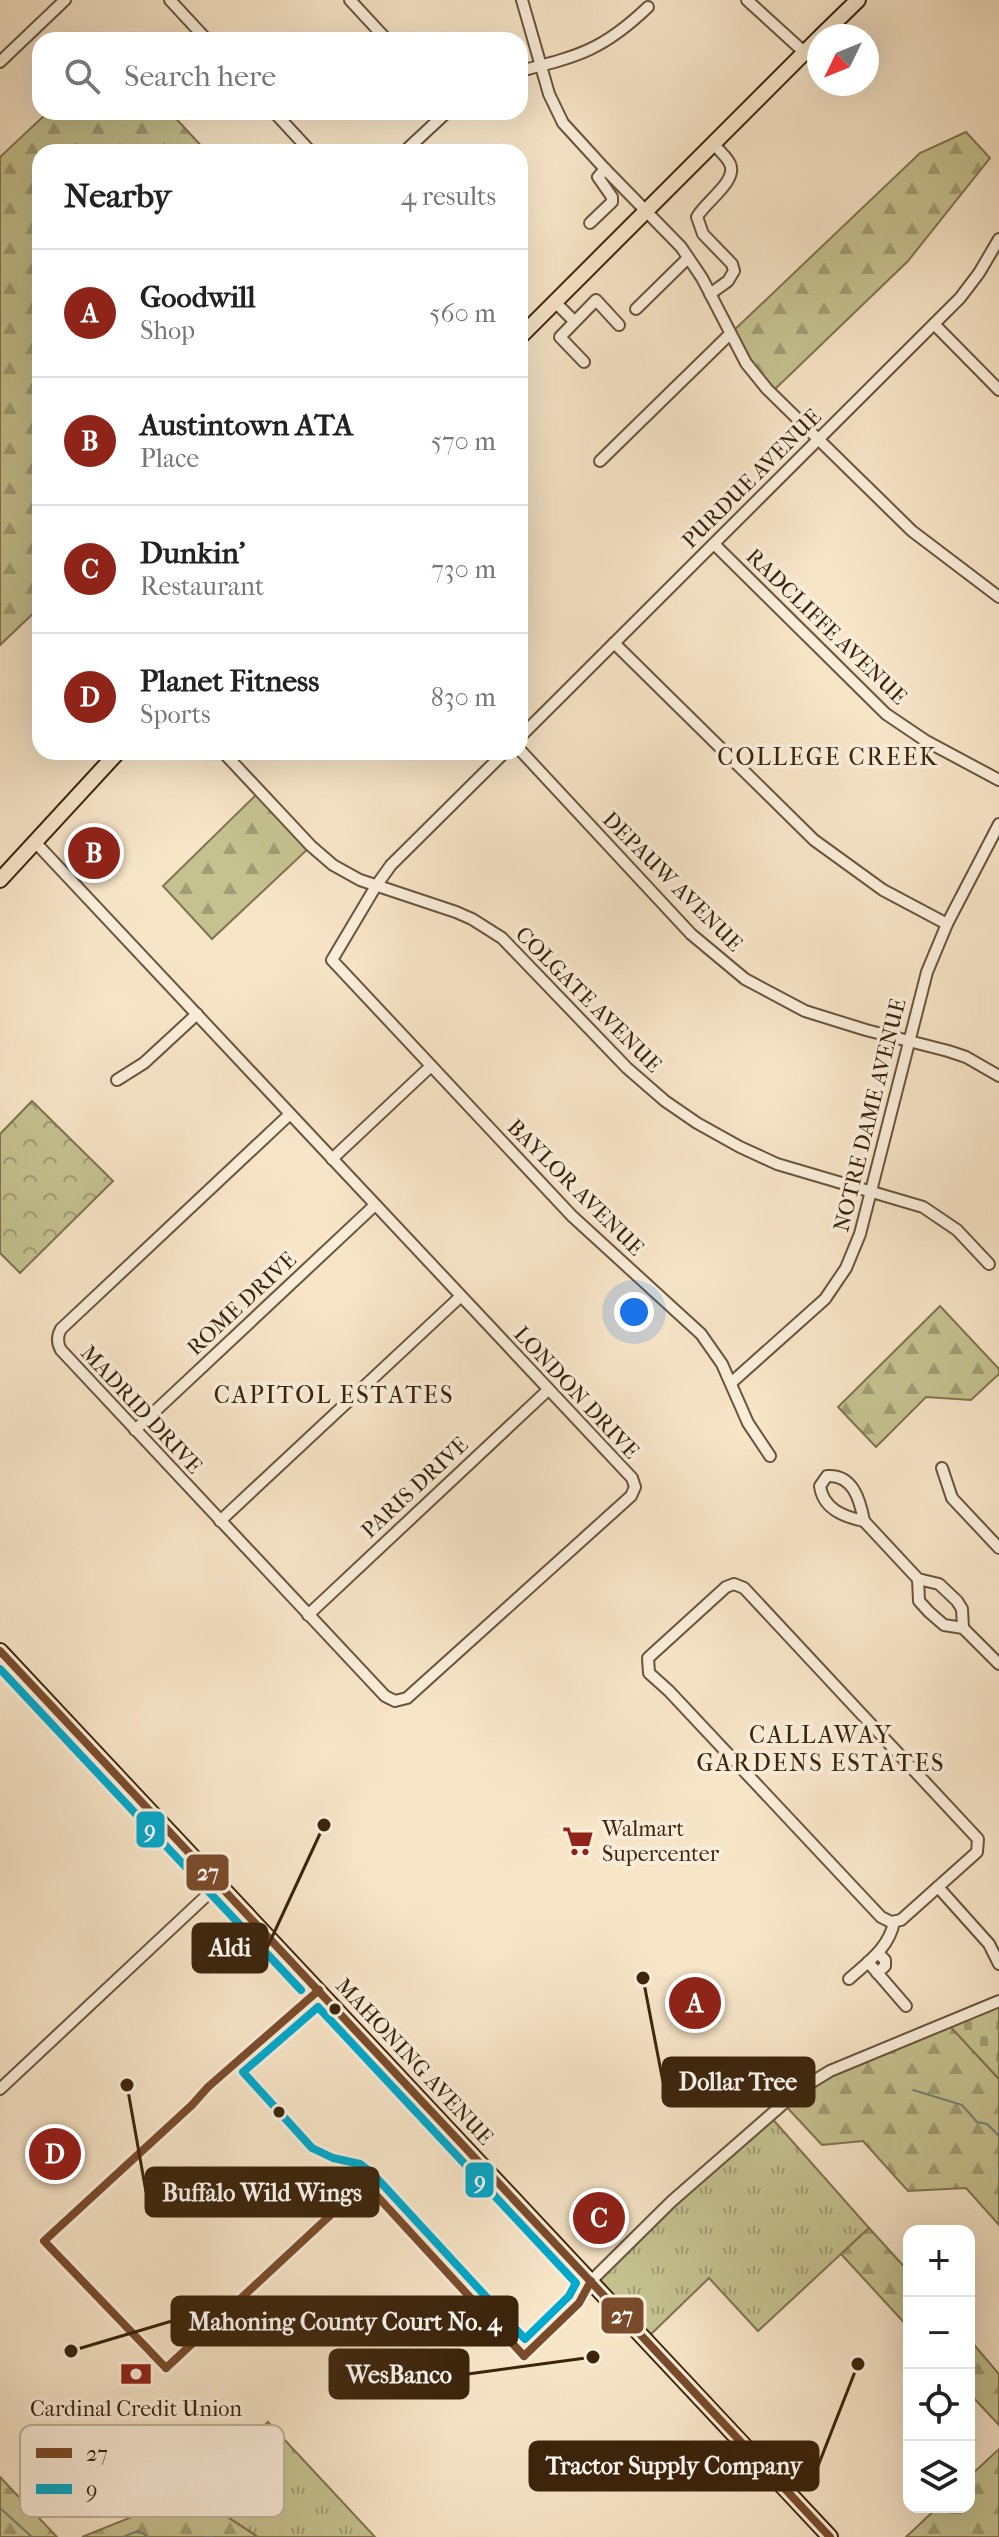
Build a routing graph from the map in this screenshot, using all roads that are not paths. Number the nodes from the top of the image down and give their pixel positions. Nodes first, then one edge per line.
1 (65, 0) edge
2 (170, 0) edge
3 (350, 0) edge
4 (522, 0) edge
5 (747, 0) edge
6 (858, 0) edge
7 (648, 7) dead end
8 (833, 24) edge
9 (200, 32) edge
10 (380, 32) edge
11 (807, 49) edge
12 (804, 52) junction
13 (0, 62) edge
14 (541, 66) junction
15 (528, 69) edge
16 (281, 120) edge
17 (438, 120) edge
18 (304, 144) edge
19 (413, 144) edge
20 (713, 144) junction
21 (605, 169) junction
22 (647, 210) junction
23 (590, 223) dead end
24 (999, 239) edge
25 (688, 258) junction
26 (710, 294) junction
27 (555, 302) junction
28 (636, 309) dead end
29 (574, 321) junction
30 (934, 324) junction
31 (619, 325) dead end
32 (528, 329) edge
33 (730, 334) junction
34 (584, 362) dead end
35 (999, 390) edge
36 (819, 439) junction
37 (600, 461) dead end
38 (714, 544) junction
39 (999, 597) edge
40 (614, 643) junction
41 (528, 729) edge
42 (528, 759) edge
43 (111, 760) edge
44 (231, 760) edge
45 (497, 760) edge
46 (999, 780) edge
47 (999, 824) edge
48 (35, 842) junction
49 (0, 880) edge
50 (376, 886) junction
51 (947, 924) junction
52 (197, 1014) junction
53 (909, 1041) junction
54 (431, 1066) junction
55 (999, 1076) edge
56 (117, 1080) dead end
57 (290, 1114) junction
58 (332, 1159) junction
59 (870, 1191) junction
60 (375, 1205) junction
61 (989, 1264) dead end
62 (460, 1297) junction
63 (731, 1383) junction
64 (548, 1390) junction
65 (135, 1430) junction
66 (770, 1456) dead end
67 (942, 1468) dead end
68 (220, 1521) junction
69 (864, 1521) junction
70 (999, 1548) edge
71 (918, 1579) junction
72 (308, 1615) junction
73 (963, 1628) junction
74 (0, 1651) edge
75 (999, 1664) edge
76 (395, 1701) joint
77 (219, 1884) junction
78 (938, 1887) junction
79 (894, 1922) junction
80 (878, 1953) junction
81 (868, 1962) junction
82 (999, 1964) edge
83 (877, 1973) junction
84 (849, 1979) dead end
85 (999, 2001) edge
86 (906, 2006) dead end
87 (0, 2089) edge
88 (591, 2281) junction
89 (830, 2537) edge

1 - 13 street
2 - 9 street
3 - 10 street
4 - 14 street
5 - 12 street
6 - 8 main road
7 - 14 street
11 - 12 main road
12 - 20 main road
14 - 15 street
14 - 21 street
16 - 18 street
17 - 19 street
20 - 22 main road
20 - 26 street
21 - 22 street
21 - 23 street
22 - 25 street
22 - 27 main road
24 - 30 street, PURDUE AVENUE
25 - 26 street
25 - 28 street
26 - 33 street
27 - 29 street
27 - 32 main road
29 - 31 street
29 - 34 street
30 - 35 street
30 - 36 street, PURDUE AVENUE
33 - 36 street
33 - 37 street
36 - 38 street, PURDUE AVENUE
36 - 39 street
38 - 40 street, PURDUE AVENUE
38 - 46 street, RADCLIFFE AVENUE
40 - 41 street, PURDUE AVENUE
40 - 51 street
42 - 53 street, DEPAUW AVENUE
43 - 48 main road
44 - 50 street, COLGATE AVENUE
45 - 50 street
47 - 51 street, NOTRE DAME AVENUE
48 - 49 main road
48 - 52 street, LONDON DRIVE
50 - 54 street, BAYLOR AVENUE
50 - 59 street, COLGATE AVENUE
51 - 53 street, NOTRE DAME AVENUE
52 - 56 street
52 - 57 street, LONDON DRIVE
53 - 55 street, DEPAUW AVENUE
53 - 59 street, NOTRE DAME AVENUE
54 - 58 street
54 - 63 street, BAYLOR AVENUE
57 - 58 street, LONDON DRIVE
57 - 65 street, MADRID DRIVE
58 - 60 street, LONDON DRIVE
59 - 61 street, COLGATE AVENUE
59 - 63 street, NOTRE DAME AVENUE
60 - 62 street, LONDON DRIVE
60 - 65 street, ROME DRIVE
62 - 64 street, LONDON DRIVE
62 - 68 street
63 - 66 street, BAYLOR AVENUE
64 - 72 street, PARIS DRIVE
64 - 76 street, LONDON DRIVE
65 - 68 street, MADRID DRIVE
67 - 70 street
68 - 72 street, MADRID DRIVE
69 - 69 street
69 - 71 street
71 - 73 street
71 - 73 street
72 - 76 street, MADRID DRIVE
73 - 75 street
74 - 77 main road, MAHONING AVENUE
77 - 87 street
77 - 88 main road, MAHONING AVENUE
78 - 79 street
78 - 79 street
78 - 82 street
79 - 80 street
80 - 81 street
80 - 83 street
81 - 83 street
81 - 84 street
83 - 86 street
85 - 88 street
88 - 89 main road, MAHONING AVENUE

